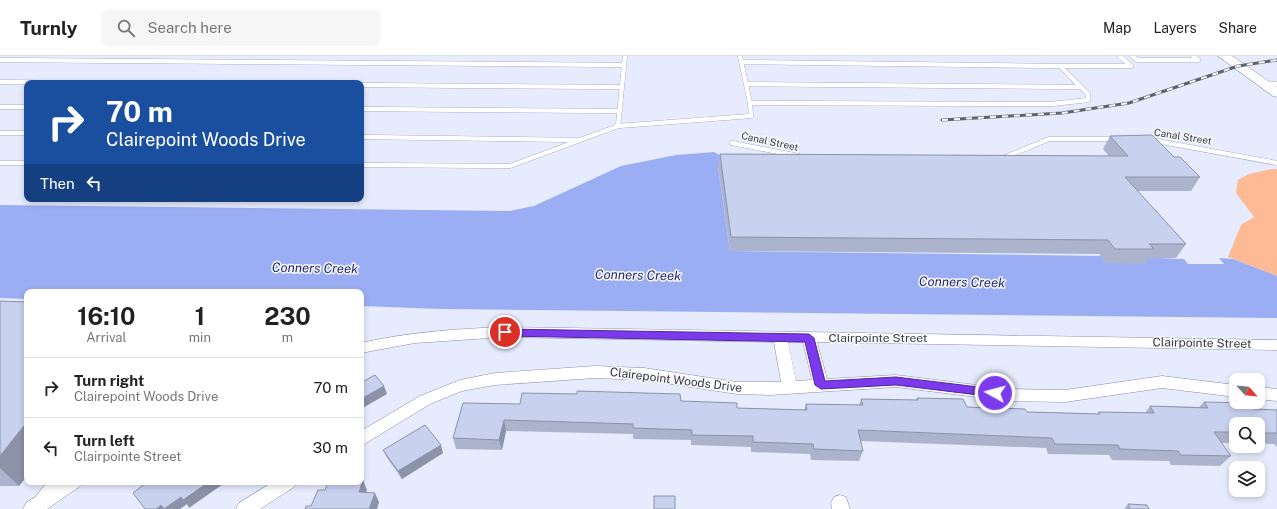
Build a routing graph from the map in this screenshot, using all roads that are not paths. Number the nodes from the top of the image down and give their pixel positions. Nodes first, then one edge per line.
1 (625, 56) edge
2 (740, 56) edge
3 (1120, 56) edge
4 (1132, 56) edge
5 (1193, 56) edge
6 (1224, 56) edge
7 (0, 60) edge
8 (741, 62) junction
9 (624, 65) junction
10 (1060, 66) junction
11 (0, 82) edge
12 (24, 82) edge
13 (746, 84) junction
14 (1264, 84) junction
15 (1277, 84) edge
16 (364, 85) edge
17 (622, 87) junction
18 (1080, 87) junction
19 (1277, 93) edge
20 (750, 103) junction
21 (0, 107) edge
22 (24, 107) edge
23 (364, 109) edge
24 (620, 111) junction
25 (618, 126) junction
26 (0, 133) edge
27 (24, 133) edge
28 (364, 137) edge
29 (1123, 139) edge
30 (581, 140) junction
31 (1146, 140) edge
32 (732, 142) dead end
33 (806, 158) edge
34 (999, 160) edge
35 (0, 163) edge
36 (24, 163) edge
37 (1277, 163) edge
38 (364, 165) edge
39 (780, 338) junction
40 (809, 338) junction
41 (1277, 345) edge
42 (364, 347) edge
43 (821, 385) junction
44 (789, 387) junction
45 (1229, 390) edge
46 (1265, 394) edge
47 (1277, 395) edge
48 (364, 436) edge
49 (50, 485) edge
50 (68, 485) edge
51 (281, 486) edge
52 (31, 509) edge
53 (245, 509) edge
54 (259, 509) edge

1 - 9 lane
2 - 8 lane
3 - 10 lane
4 - 5 lane
6 - 14 street
7 - 9 lane
8 - 10 lane
8 - 13 lane
9 - 17 lane
10 - 18 lane
11 - 12 lane
13 - 18 lane
13 - 20 lane
14 - 15 lane
14 - 19 street
16 - 17 lane
17 - 24 lane
18 - 20 lane
20 - 25 lane
21 - 22 lane
23 - 24 lane
24 - 25 lane
25 - 30 lane
26 - 27 lane
28 - 30 lane
29 - 34 lane
30 - 38 lane
31 - 37 lane, Canal Street
32 - 33 lane, Canal Street
35 - 36 lane
39 - 40 street, Clairpointe Street
39 - 42 street, Clairpointe Street
39 - 44 street
40 - 41 street, Clairpointe Street
40 - 43 street
43 - 44 street, Clairepoint Woods Drive
43 - 45 street, Clairepoint Woods Drive
44 - 48 street, Clairepoint Woods Drive
46 - 47 street
49 - 52 lane
50 - 52 street
51 - 53 street
51 - 54 street

